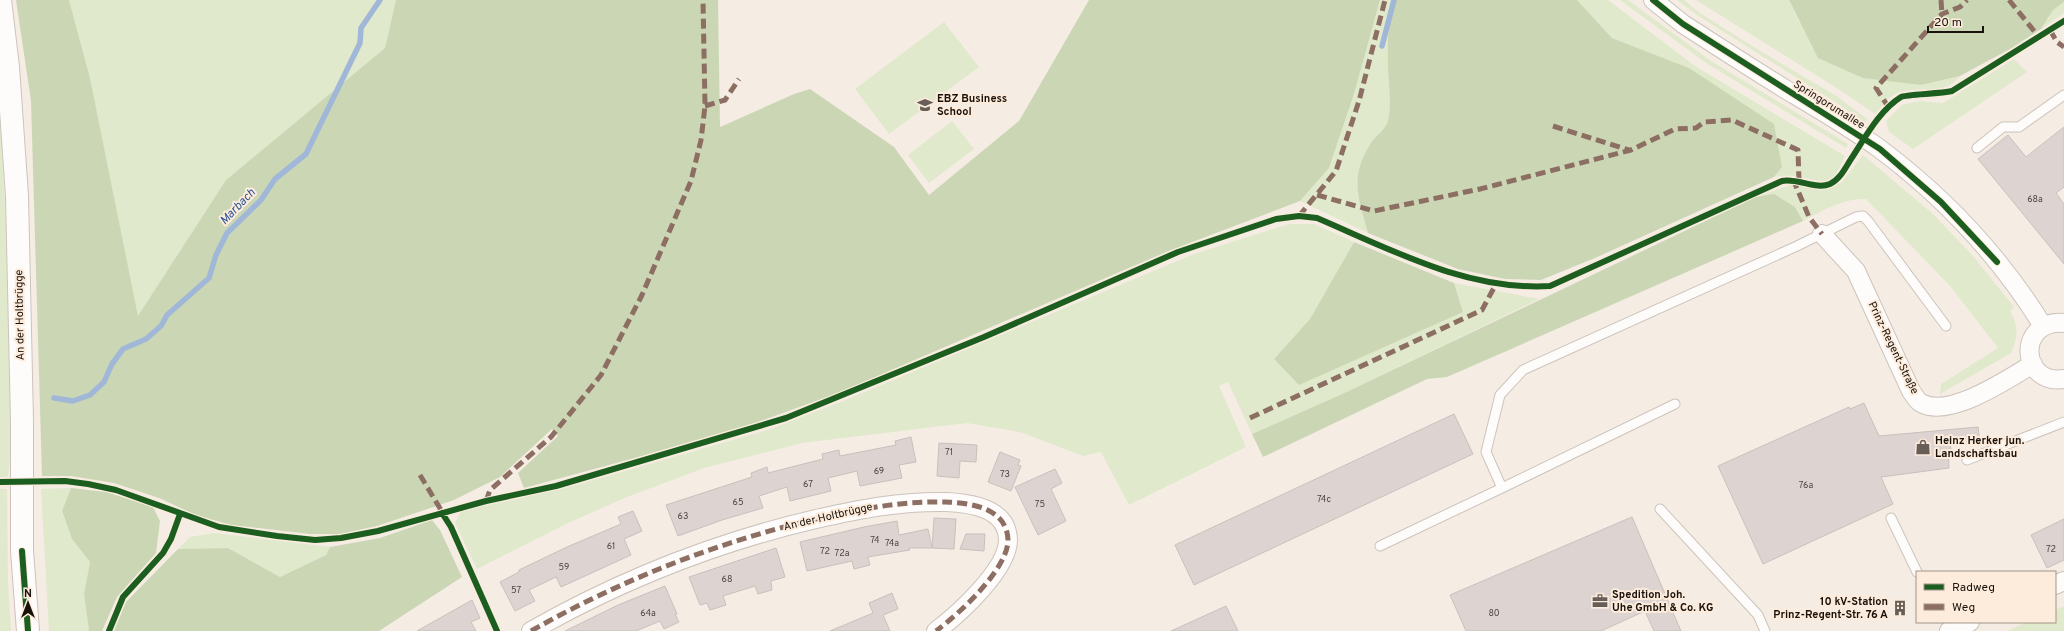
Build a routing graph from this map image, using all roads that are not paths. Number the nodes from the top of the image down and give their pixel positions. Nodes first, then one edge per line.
1 (0, 0) edge
2 (1653, 0) edge
3 (2064, 95) edge
4 (1977, 148) dead end
5 (1822, 234) junction
6 (2064, 323) edge
7 (1946, 326) dead end
8 (2043, 326) junction
9 (2033, 364) junction
10 (2064, 379) edge
11 (1675, 404) dead end
12 (2064, 422) edge
13 (1967, 460) dead end
14 (1502, 488) junction
15 (1660, 509) dead end
16 (1891, 518) dead end
17 (1380, 546) dead end
18 (1917, 571) edge
19 (1967, 623) edge
20 (1946, 630) edge
21 (28, 631) edge
22 (531, 631) edge
23 (936, 631) edge
24 (1765, 631) edge

1 - 21 street, An der Holtbrügge
2 - 8 street, Springorumallee
3 - 4 lane
5 - 7 lane
5 - 9 street, Prinz-Regent-Straße
5 - 14 lane
6 - 8 street
8 - 9 street
9 - 10 street
11 - 14 lane
12 - 13 lane
14 - 17 lane
15 - 24 lane
16 - 18 lane
19 - 20 street
22 - 23 street, An der Holtbrügge

